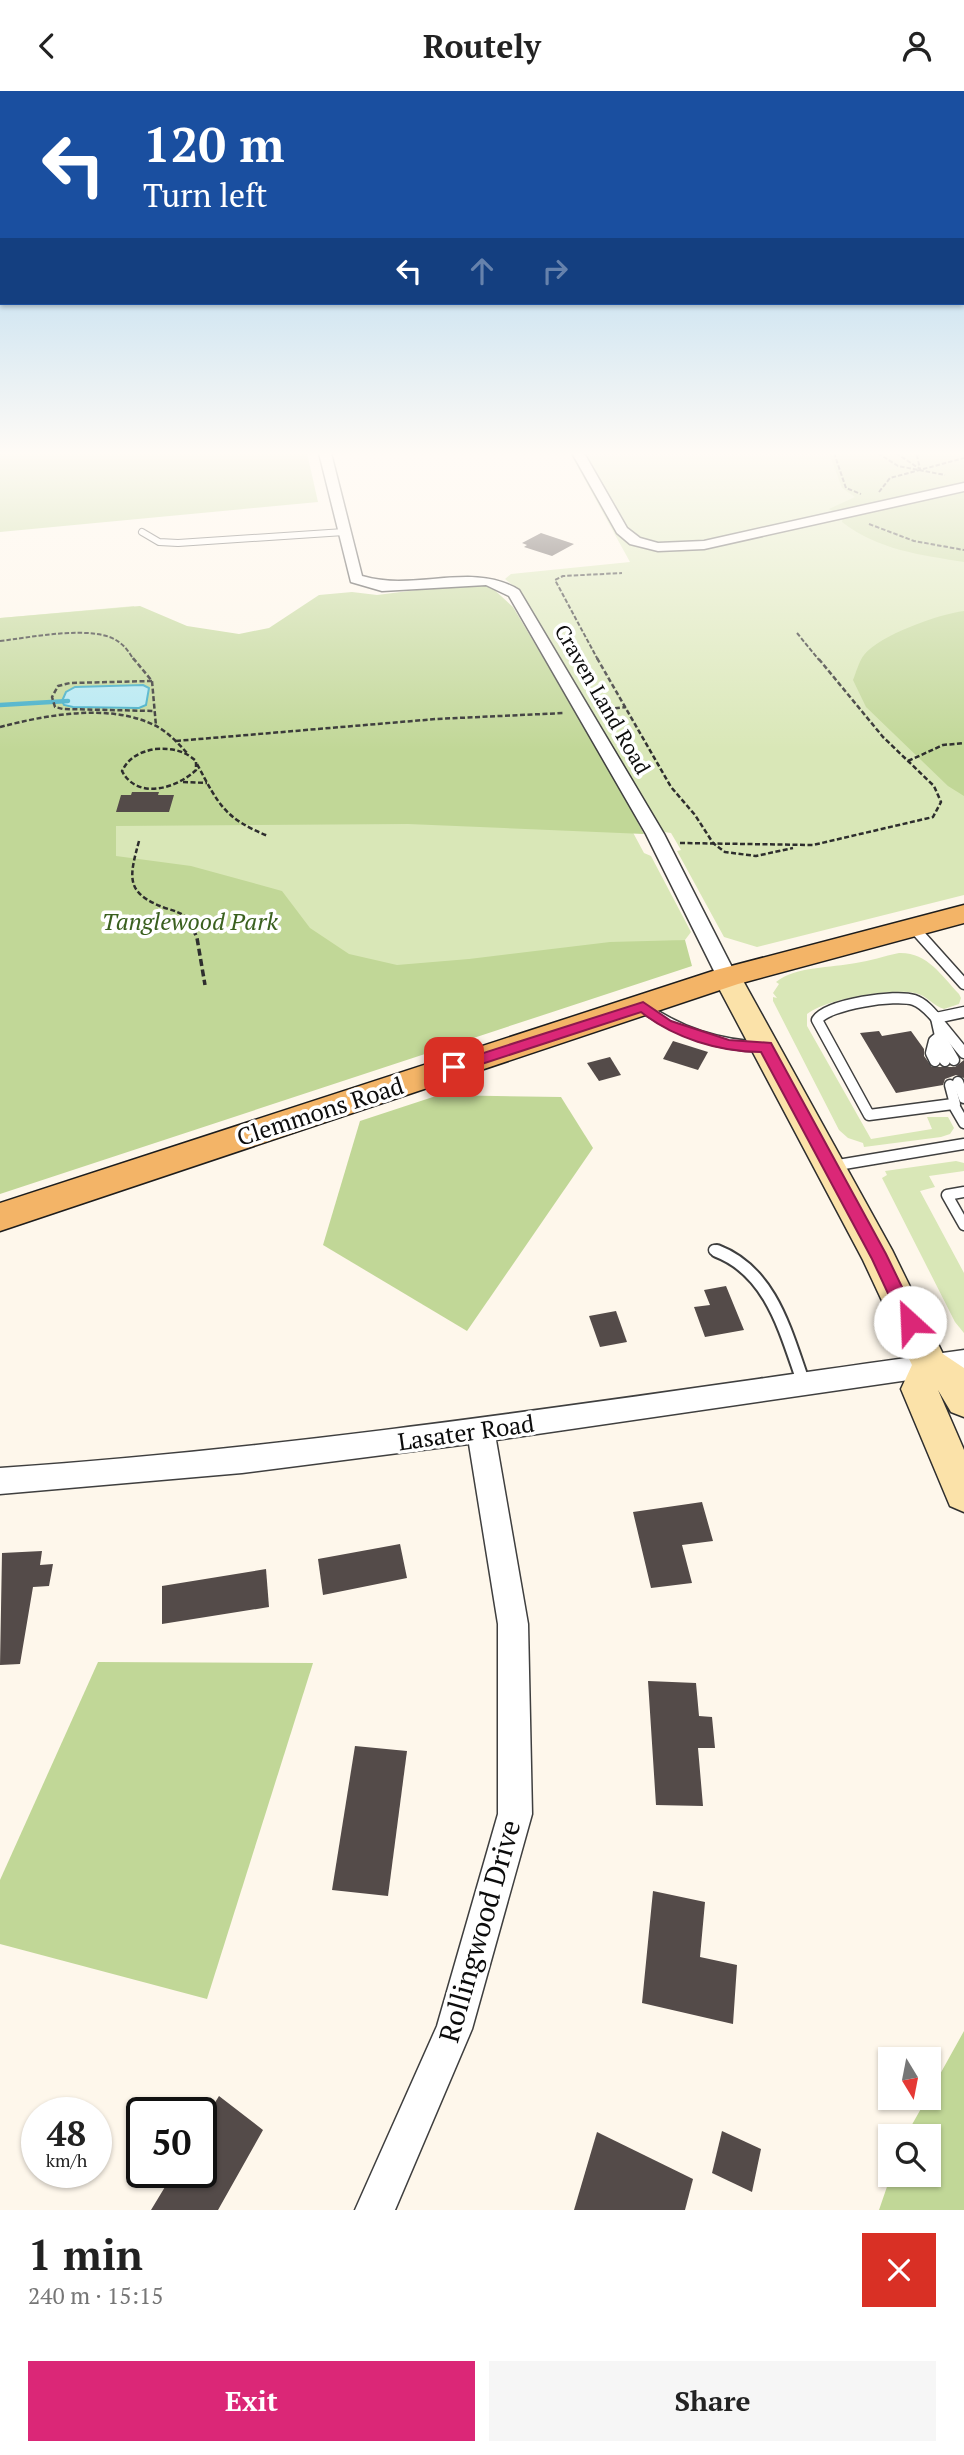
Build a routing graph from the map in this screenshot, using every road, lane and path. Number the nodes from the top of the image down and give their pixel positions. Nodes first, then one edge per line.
1 (348, 552) edge
2 (622, 573) dead end
3 (797, 633) dead end
4 (0, 641) edge
5 (152, 681) junction
6 (626, 707) junction
7 (154, 711) junction
8 (584, 711) junction
9 (156, 726) junction
10 (0, 727) edge
11 (176, 741) junction
12 (964, 743) edge
13 (187, 753) junction
14 (196, 761) junction
15 (908, 761) junction
16 (181, 783) junction
17 (208, 784) junction
18 (268, 836) dead end
19 (139, 841) dead end
20 (713, 843) junction
21 (660, 844) junction
22 (798, 847) junction
23 (964, 914) edge
24 (913, 927) junction
25 (727, 977) junction
26 (964, 984) edge
27 (205, 985) dead end
28 (643, 1007) junction
29 (964, 1012) edge
30 (936, 1018) junction
31 (765, 1047) junction
32 (964, 1053) edge
33 (944, 1061) dead end
34 (954, 1083) dead end
35 (959, 1102) edge
36 (964, 1122) edge
37 (964, 1145) edge
38 (830, 1166) junction
39 (964, 1192) edge
40 (0, 1217) edge
41 (964, 1225) edge
42 (713, 1249) dead end
43 (947, 1363) edge
44 (804, 1385) junction
45 (964, 1401) edge
46 (481, 1431) junction
47 (0, 1481) edge
48 (964, 1494) edge
49 (375, 2210) edge

1 - 8 street, Craven Land Road
2 - 6 path
3 - 15 path
4 - 5 path
5 - 7 path
5 - 7 path
6 - 8 path
6 - 20 path
7 - 9 path
8 - 11 path
8 - 21 street, Craven Land Road
9 - 10 path
9 - 11 path
11 - 13 path
12 - 15 path
13 - 14 path
13 - 16 path
14 - 16 path
14 - 17 path
15 - 22 path
16 - 17 path
17 - 18 path
19 - 27 path
20 - 21 path
20 - 22 path
20 - 22 path
21 - 25 street, Craven Land Road
23 - 24 main road, Clemmons Road
24 - 25 main road, Clemmons Road
24 - 26 lane
25 - 28 main road, Clemmons Road
25 - 31 main road
28 - 31 lane
28 - 40 main road, Clemmons Road
29 - 30 lane
30 - 32 lane
30 - 33 lane
30 - 35 lane
31 - 38 main road
34 - 35 lane
35 - 36 lane
37 - 38 lane
38 - 43 main road
39 - 41 lane
42 - 44 lane
43 - 44 street, Lasater Road
43 - 45 main road
43 - 48 main road
44 - 46 street, Lasater Road
46 - 47 street, Lasater Road
46 - 49 street, Rollingwood Drive

